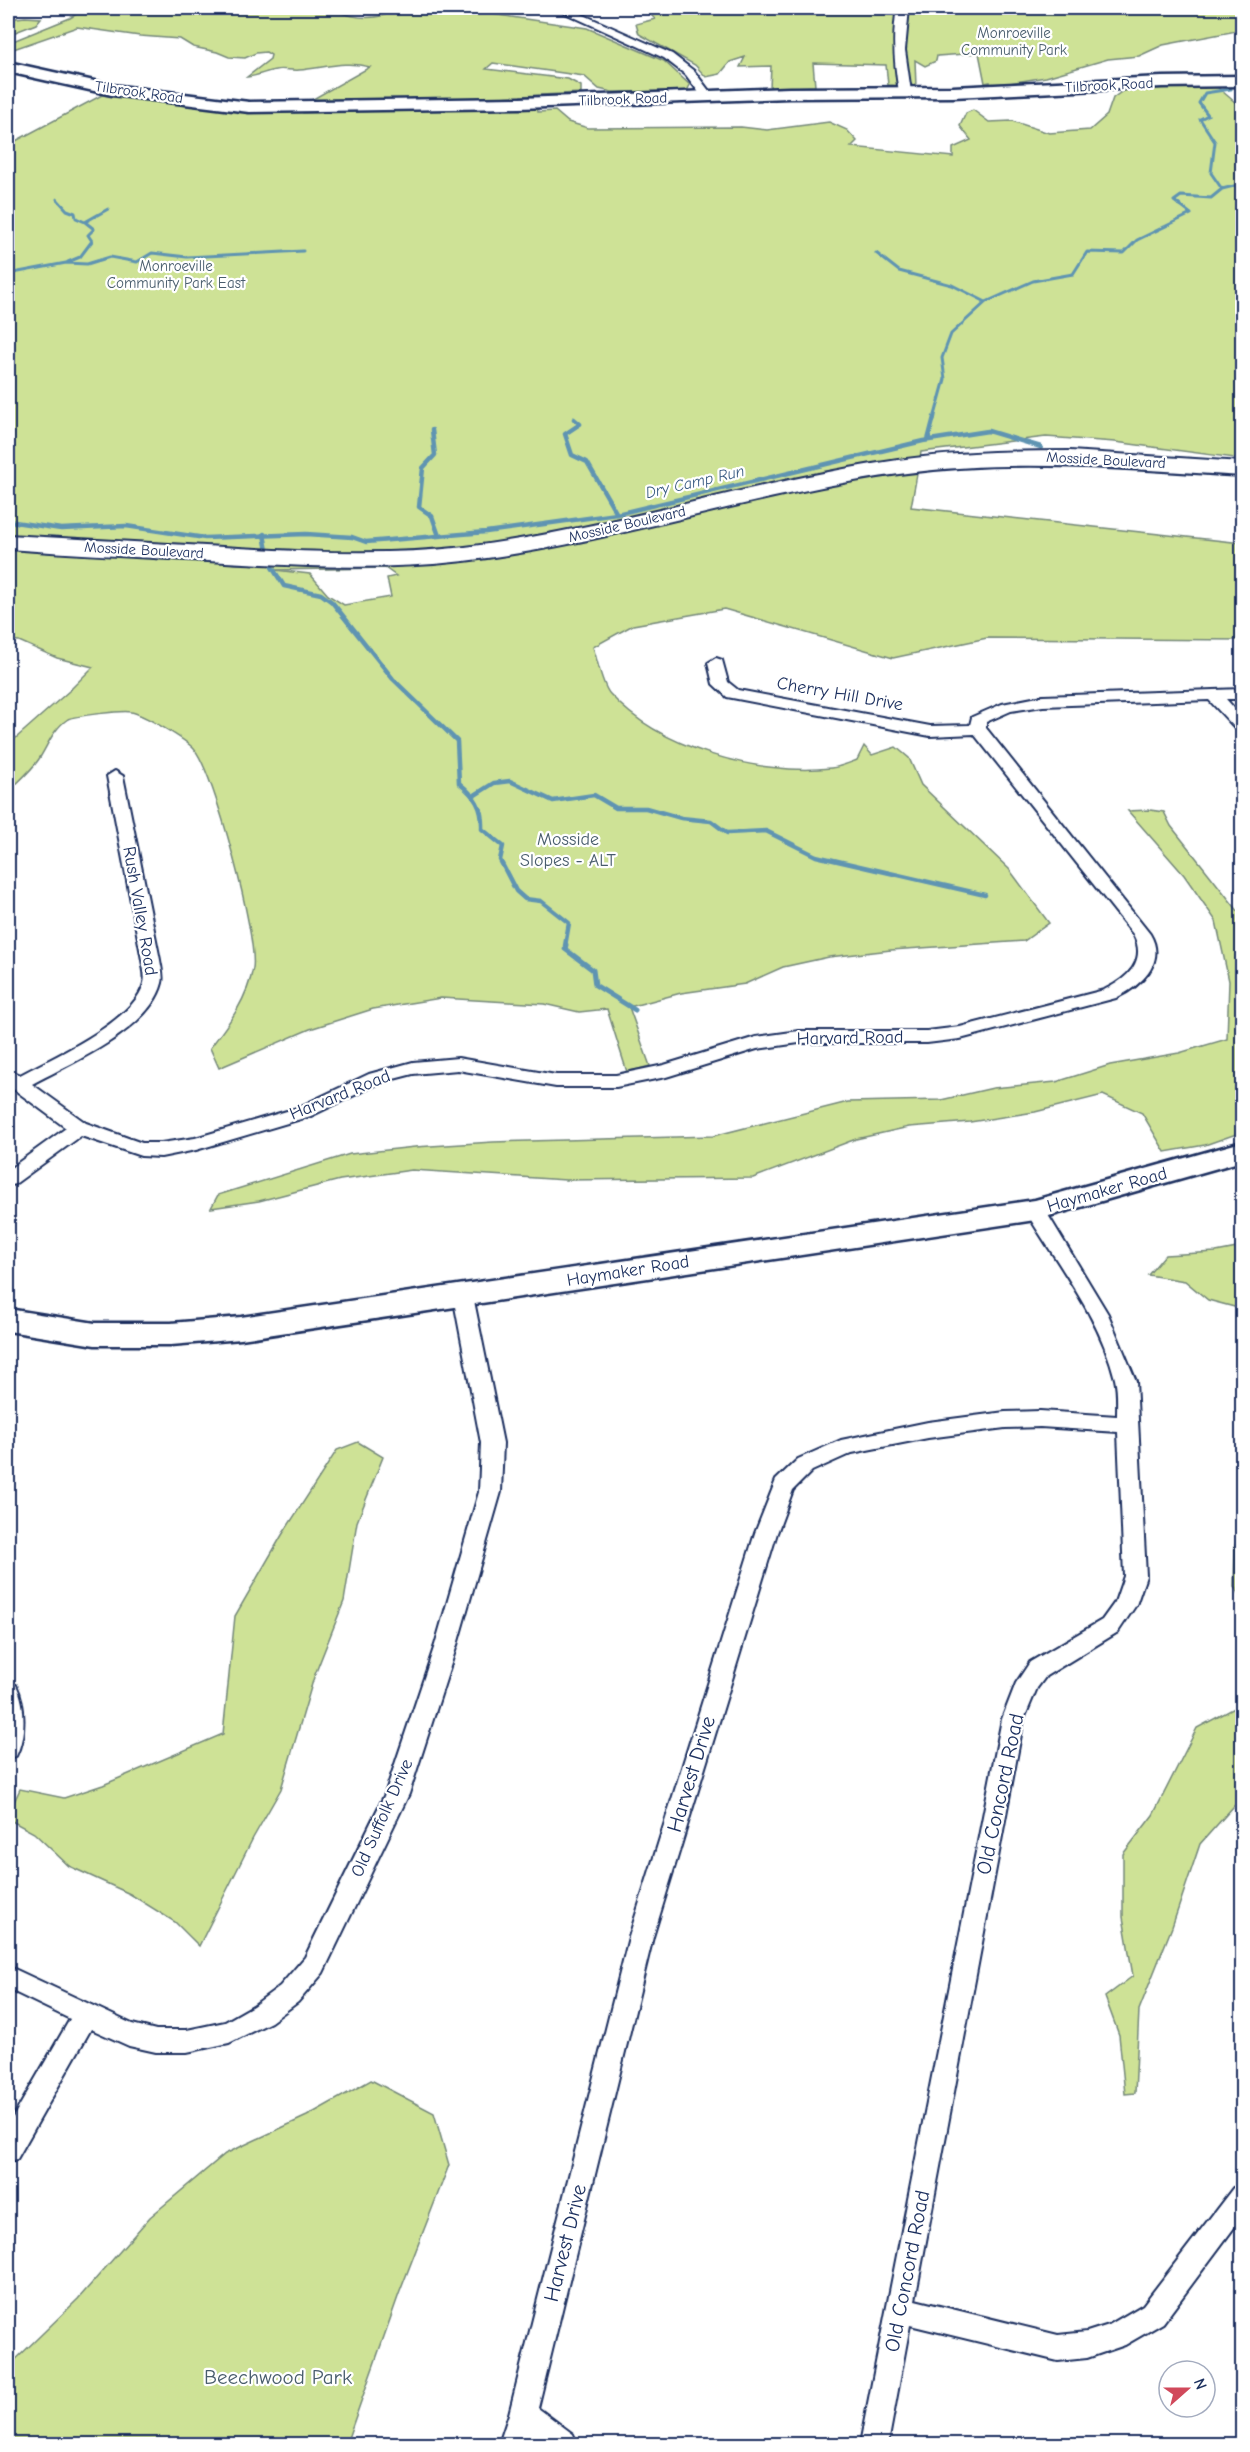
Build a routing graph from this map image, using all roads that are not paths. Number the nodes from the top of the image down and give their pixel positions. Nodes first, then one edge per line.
1 (560, 8) edge
2 (903, 8) edge
3 (8, 67) edge
4 (1242, 81) edge
5 (905, 92) junction
6 (707, 96) junction
7 (1242, 469) edge
8 (8, 542) edge
9 (716, 663) dead end
10 (1242, 694) edge
11 (1213, 695) junction
12 (1242, 726) edge
13 (978, 729) junction
14 (115, 776) dead end
15 (13, 1080) edge
16 (79, 1128) junction
17 (1242, 1152) edge
18 (8, 1179) edge
19 (1035, 1210) junction
20 (463, 1296) junction
21 (8, 1320) edge
22 (1128, 1425) junction
23 (8, 1692) edge
24 (8, 1749) edge
25 (8, 1977) edge
26 (86, 2014) junction
27 (8, 2150) edge
28 (1242, 2197) edge
29 (899, 2309) junction
30 (523, 2414) junction
31 (513, 2445) edge
32 (563, 2445) edge
33 (874, 2445) edge

1 - 6 street
2 - 5 street
3 - 6 street, Tilbrook Road
4 - 5 street, Tilbrook Road
5 - 6 street, Tilbrook Road
7 - 8 main road, Mosside Boulevard
9 - 13 street, Cherry Hill Drive
10 - 11 street
11 - 12 street
11 - 13 street
13 - 16 street, Harvard Road
14 - 15 street, Rush Valley Road
15 - 16 street, Harvard Road
16 - 18 street
17 - 19 street, Haymaker Road
19 - 20 street, Haymaker Road
19 - 22 street, Old Concord Road
20 - 21 street, Haymaker Road
20 - 26 street, Old Suffolk Drive
22 - 29 street, Old Concord Road
22 - 30 street, Harvest Drive
23 - 24 street
25 - 26 street, Old Suffolk Drive
26 - 27 street
28 - 29 street
29 - 33 street, Old Concord Road
30 - 31 street, Harvest Drive
30 - 32 street

